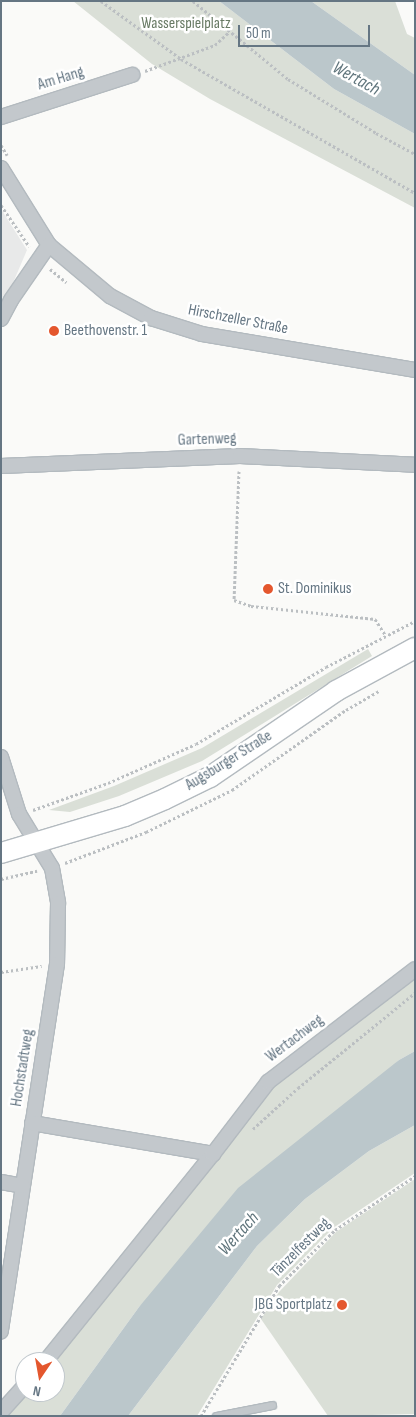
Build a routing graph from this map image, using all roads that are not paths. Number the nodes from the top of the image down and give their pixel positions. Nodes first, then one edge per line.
1 (132, 75) road end
2 (1, 117) edge
3 (1, 168) edge
4 (49, 245) junction
5 (1, 319) edge
6 (415, 370) edge
7 (415, 465) edge
8 (1, 466) edge
9 (415, 648) edge
10 (1, 757) edge
11 (37, 843) junction
12 (1, 853) edge
13 (415, 969) edge
14 (32, 1123) junction
15 (213, 1154) junction
16 (1, 1182) edge
17 (22, 1186) junction
18 (1, 1332) edge
19 (53, 1352) edge
20 (15, 1396) edge
21 (272, 1405) dead end
22 (1, 1412) edge
23 (216, 1416) edge

1 - 2 street, Am Hang
3 - 4 street, Hirschzeller Straße
4 - 5 street
4 - 6 street, Hirschzeller Straße
7 - 8 street, Gartenweg
9 - 11 main road, Augsburger Straße
10 - 11 street, Hochstadtweg
11 - 12 main road, Augsburger Straße
11 - 14 street, Hochstadtweg
13 - 15 street, Wertachweg
14 - 15 street
14 - 17 street, Hochstadtweg
15 - 19 street, Wertachweg
16 - 17 street
17 - 18 street, Hochstadtweg
20 - 22 street
21 - 23 lane

